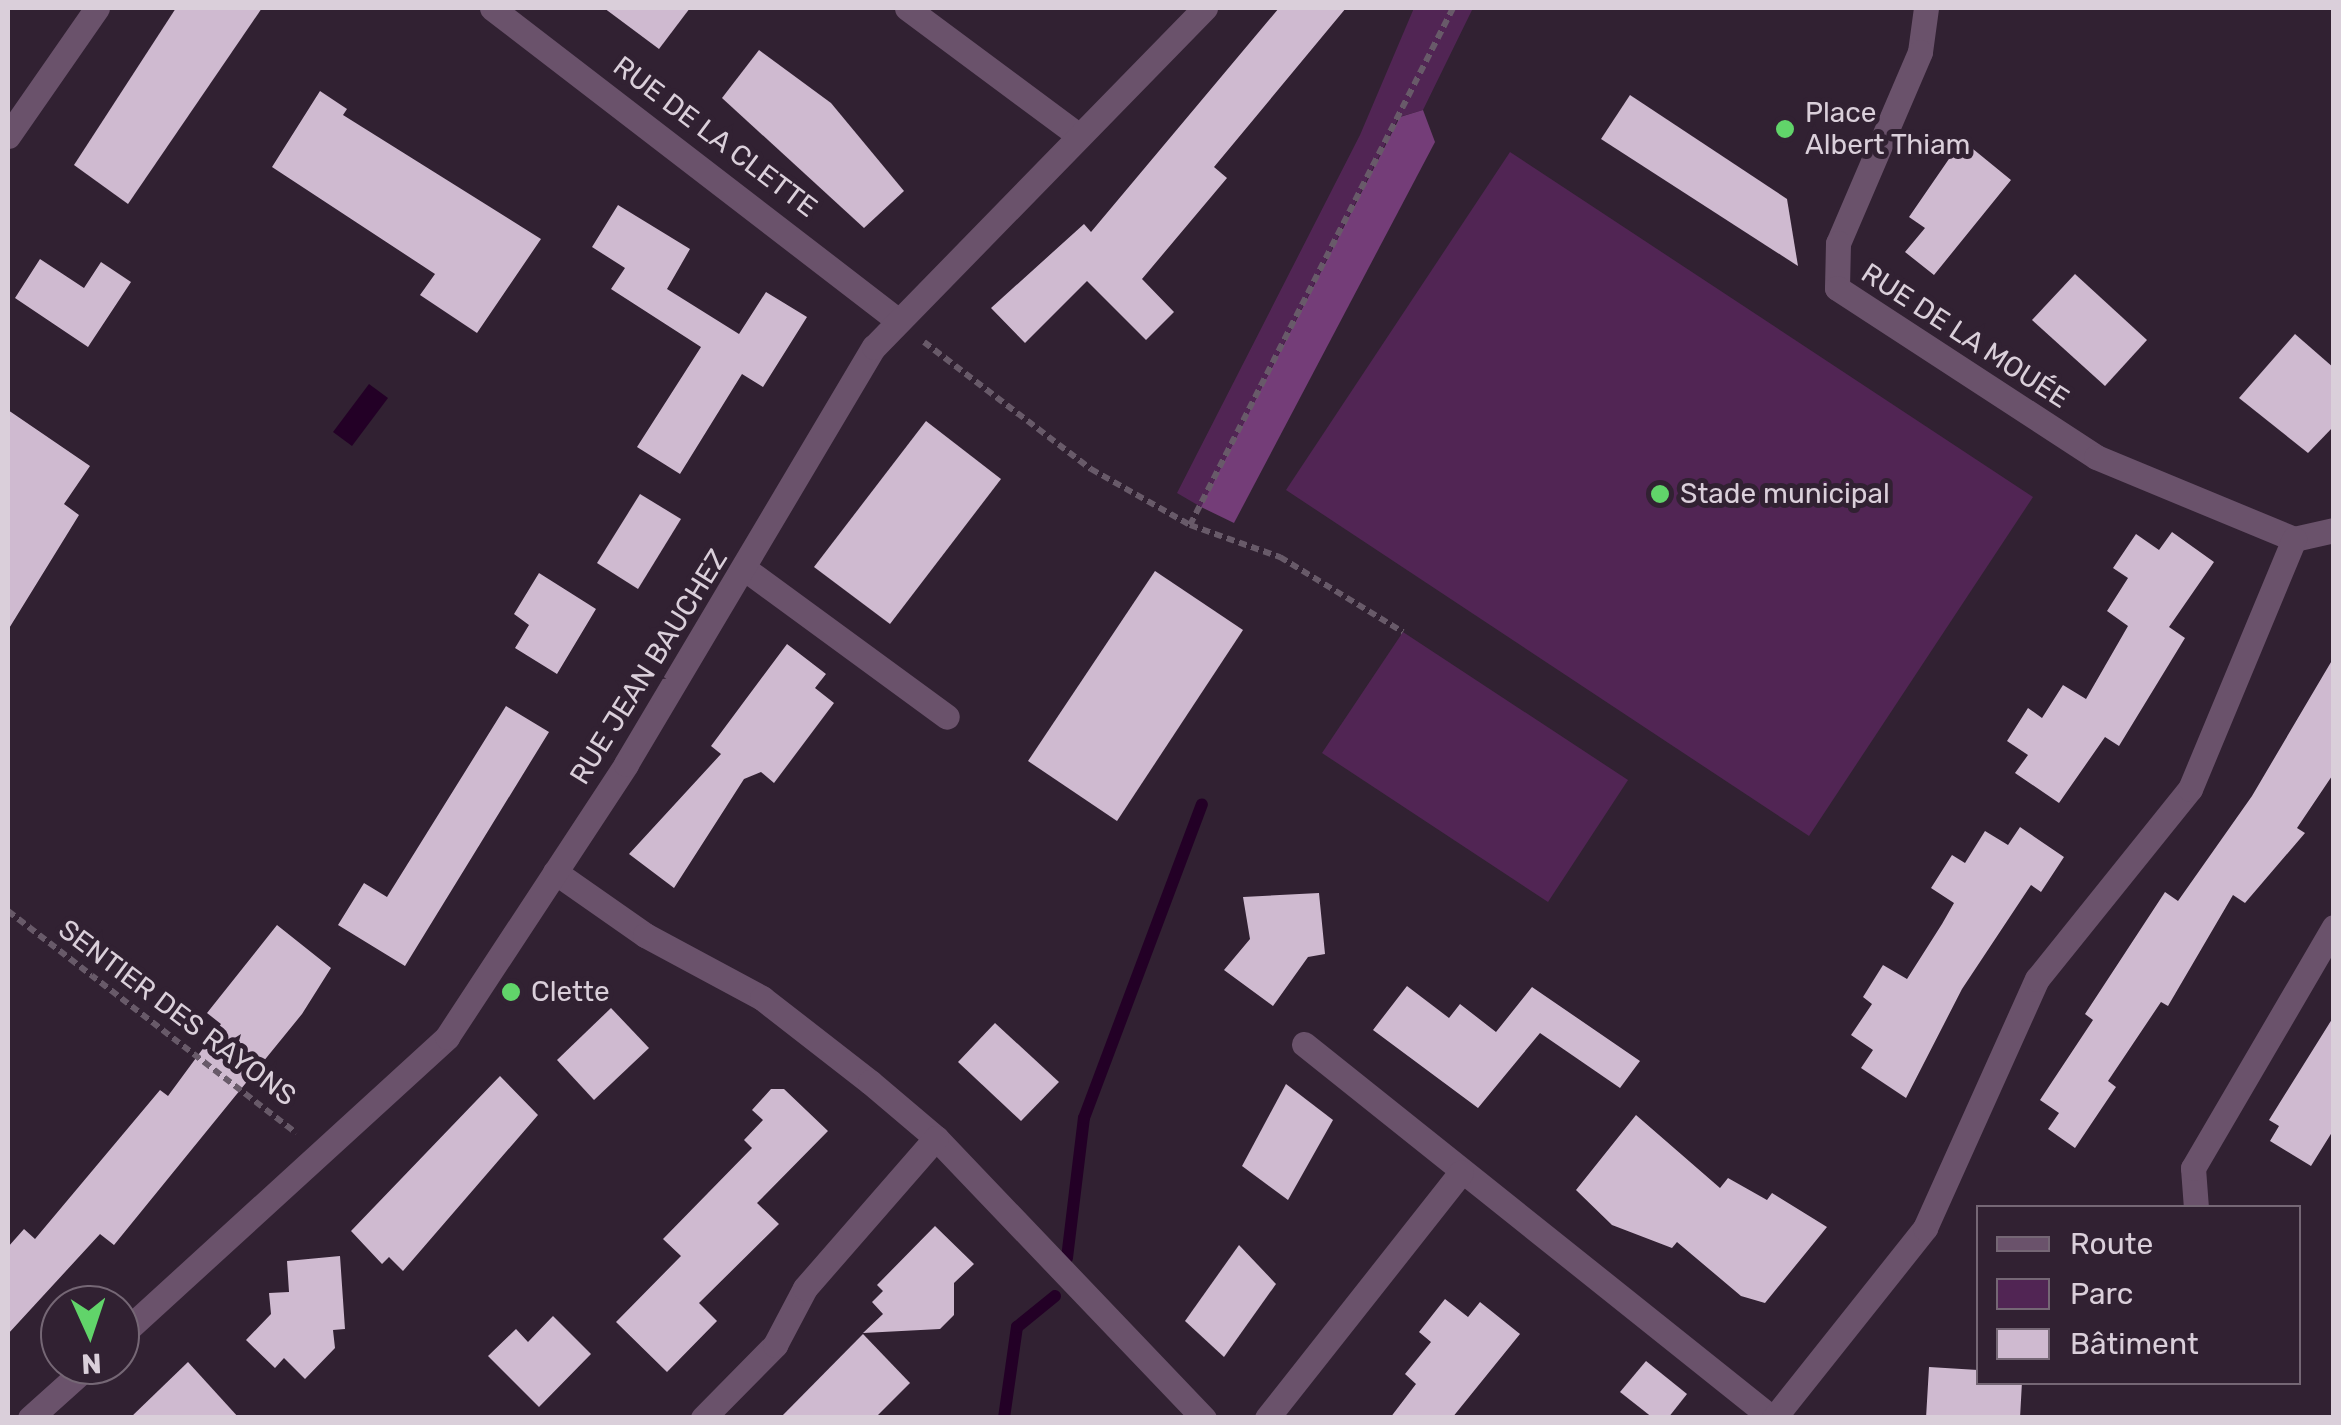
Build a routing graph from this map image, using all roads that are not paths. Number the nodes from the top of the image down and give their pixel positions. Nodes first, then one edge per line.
1 (97, 8) edge
2 (492, 8) edge
3 (907, 8) edge
4 (1206, 8) edge
5 (1926, 8) edge
6 (1078, 135) junction
7 (8, 136) edge
8 (896, 320) junction
9 (2334, 530) edge
10 (2294, 539) junction
11 (745, 570) junction
12 (947, 717) dead end
13 (556, 872) junction
14 (2334, 927) edge
15 (1304, 1044) dead end
16 (936, 1138) junction
17 (1461, 1172) junction
18 (2196, 1205) edge
19 (140, 1317) edge
20 (67, 1385) edge
21 (30, 1418) edge
22 (703, 1418) edge
23 (1204, 1418) edge
24 (1267, 1418) edge
25 (1774, 1418) edge

1 - 7 street
2 - 8 street, RUE DE LA CLETTE
3 - 6 street
4 - 6 street, RUE JEAN BAUCHEZ
5 - 10 street, RUE DE LA MOUÉE
6 - 8 street, RUE JEAN BAUCHEZ
8 - 11 street, RUE JEAN BAUCHEZ
9 - 10 street
10 - 25 street
11 - 12 street
11 - 13 street, RUE JEAN BAUCHEZ
13 - 16 street
13 - 19 street, RUE JEAN BAUCHEZ
14 - 18 street
15 - 17 street
16 - 22 street
16 - 23 street
17 - 24 street
17 - 25 street
20 - 21 street

